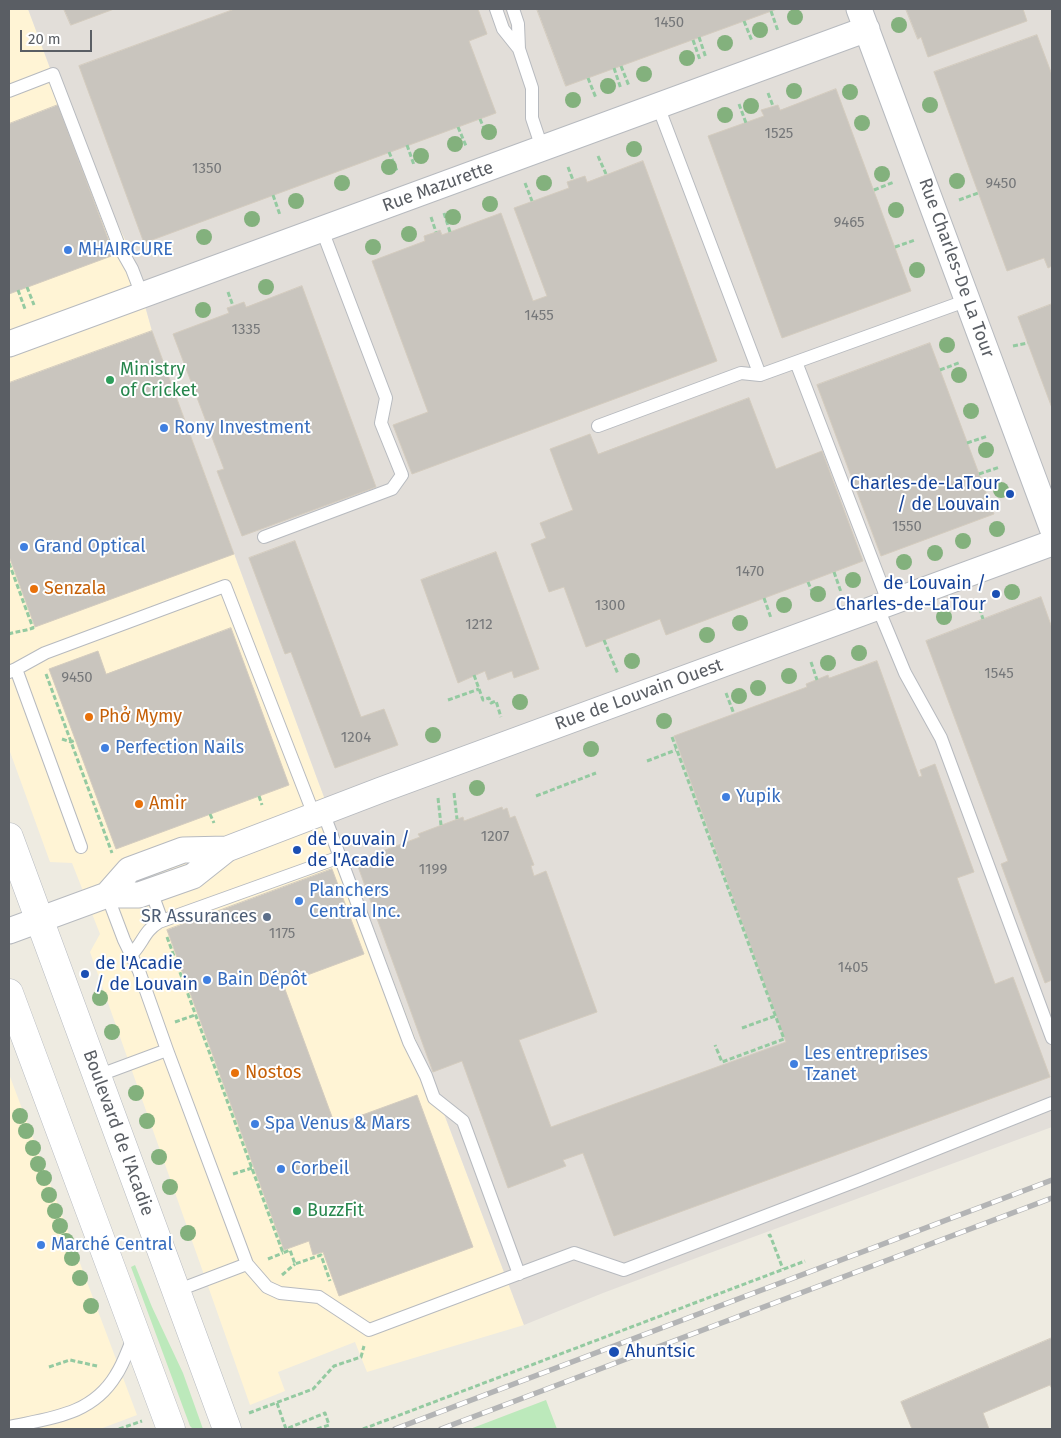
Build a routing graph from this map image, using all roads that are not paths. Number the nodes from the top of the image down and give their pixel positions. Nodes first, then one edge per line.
1 (496, 9) edge
2 (512, 9) edge
3 (863, 19) edge
4 (519, 49) junction
5 (9, 90) edge
6 (658, 106) junction
7 (542, 148) junction
8 (322, 230) junction
9 (142, 296) junction
10 (968, 300) junction
11 (9, 344) edge
12 (796, 362) junction
13 (760, 375) junction
14 (598, 426) dead end
15 (1052, 528) edge
16 (264, 537) dead end
17 (1052, 543) edge
18 (883, 606) junction
19 (12, 671) edge
20 (318, 814) junction
21 (9, 836) edge
22 (81, 847) dead end
23 (227, 849) junction
24 (340, 856) junction
25 (151, 891) junction
26 (107, 895) junction
27 (39, 920) junction
28 (163, 925) junction
29 (9, 931) edge
30 (131, 955) junction
31 (9, 993) edge
32 (1052, 1038) edge
33 (166, 1050) junction
34 (97, 1076) junction
35 (1052, 1103) edge
36 (247, 1264) junction
37 (519, 1274) junction
38 (176, 1291) junction
39 (135, 1333) junction
40 (9, 1427) edge
41 (171, 1429) edge
42 (227, 1429) edge

1 - 4 lane
2 - 4 lane
3 - 6 street, Rue Mazurette
3 - 10 street, Rue Charles-De La Tour
4 - 7 lane
5 - 9 lane
6 - 7 street, Rue Mazurette
6 - 13 lane
7 - 8 street, Rue Mazurette
8 - 9 street, Rue Mazurette
8 - 16 lane
9 - 11 street, Rue Mazurette
10 - 12 lane
10 - 15 street, Rue Charles-De La Tour
12 - 13 lane
12 - 18 lane
13 - 14 lane
17 - 18 street, Rue de Louvain Ouest
18 - 20 street, Rue de Louvain Ouest
18 - 32 lane
19 - 20 lane
19 - 22 lane
20 - 23 street, Rue de Louvain Ouest
20 - 24 lane
21 - 27 main road, Boulevard de l'Acadie
23 - 25 street, Rue de Louvain Ouest
23 - 26 street, Rue de Louvain Ouest
24 - 28 lane
24 - 37 lane
25 - 26 street, Rue de Louvain Ouest
25 - 28 lane
26 - 27 street, Rue de Louvain Ouest
26 - 30 lane
27 - 29 street, Rue de Louvain Ouest
27 - 34 main road, Boulevard de l'Acadie
28 - 30 lane
30 - 33 lane
31 - 39 main road
33 - 34 lane
33 - 36 lane
34 - 38 main road, Boulevard de l'Acadie
35 - 37 lane
36 - 37 lane
36 - 38 lane
38 - 42 main road, Boulevard de l'Acadie
39 - 40 lane
39 - 41 main road

